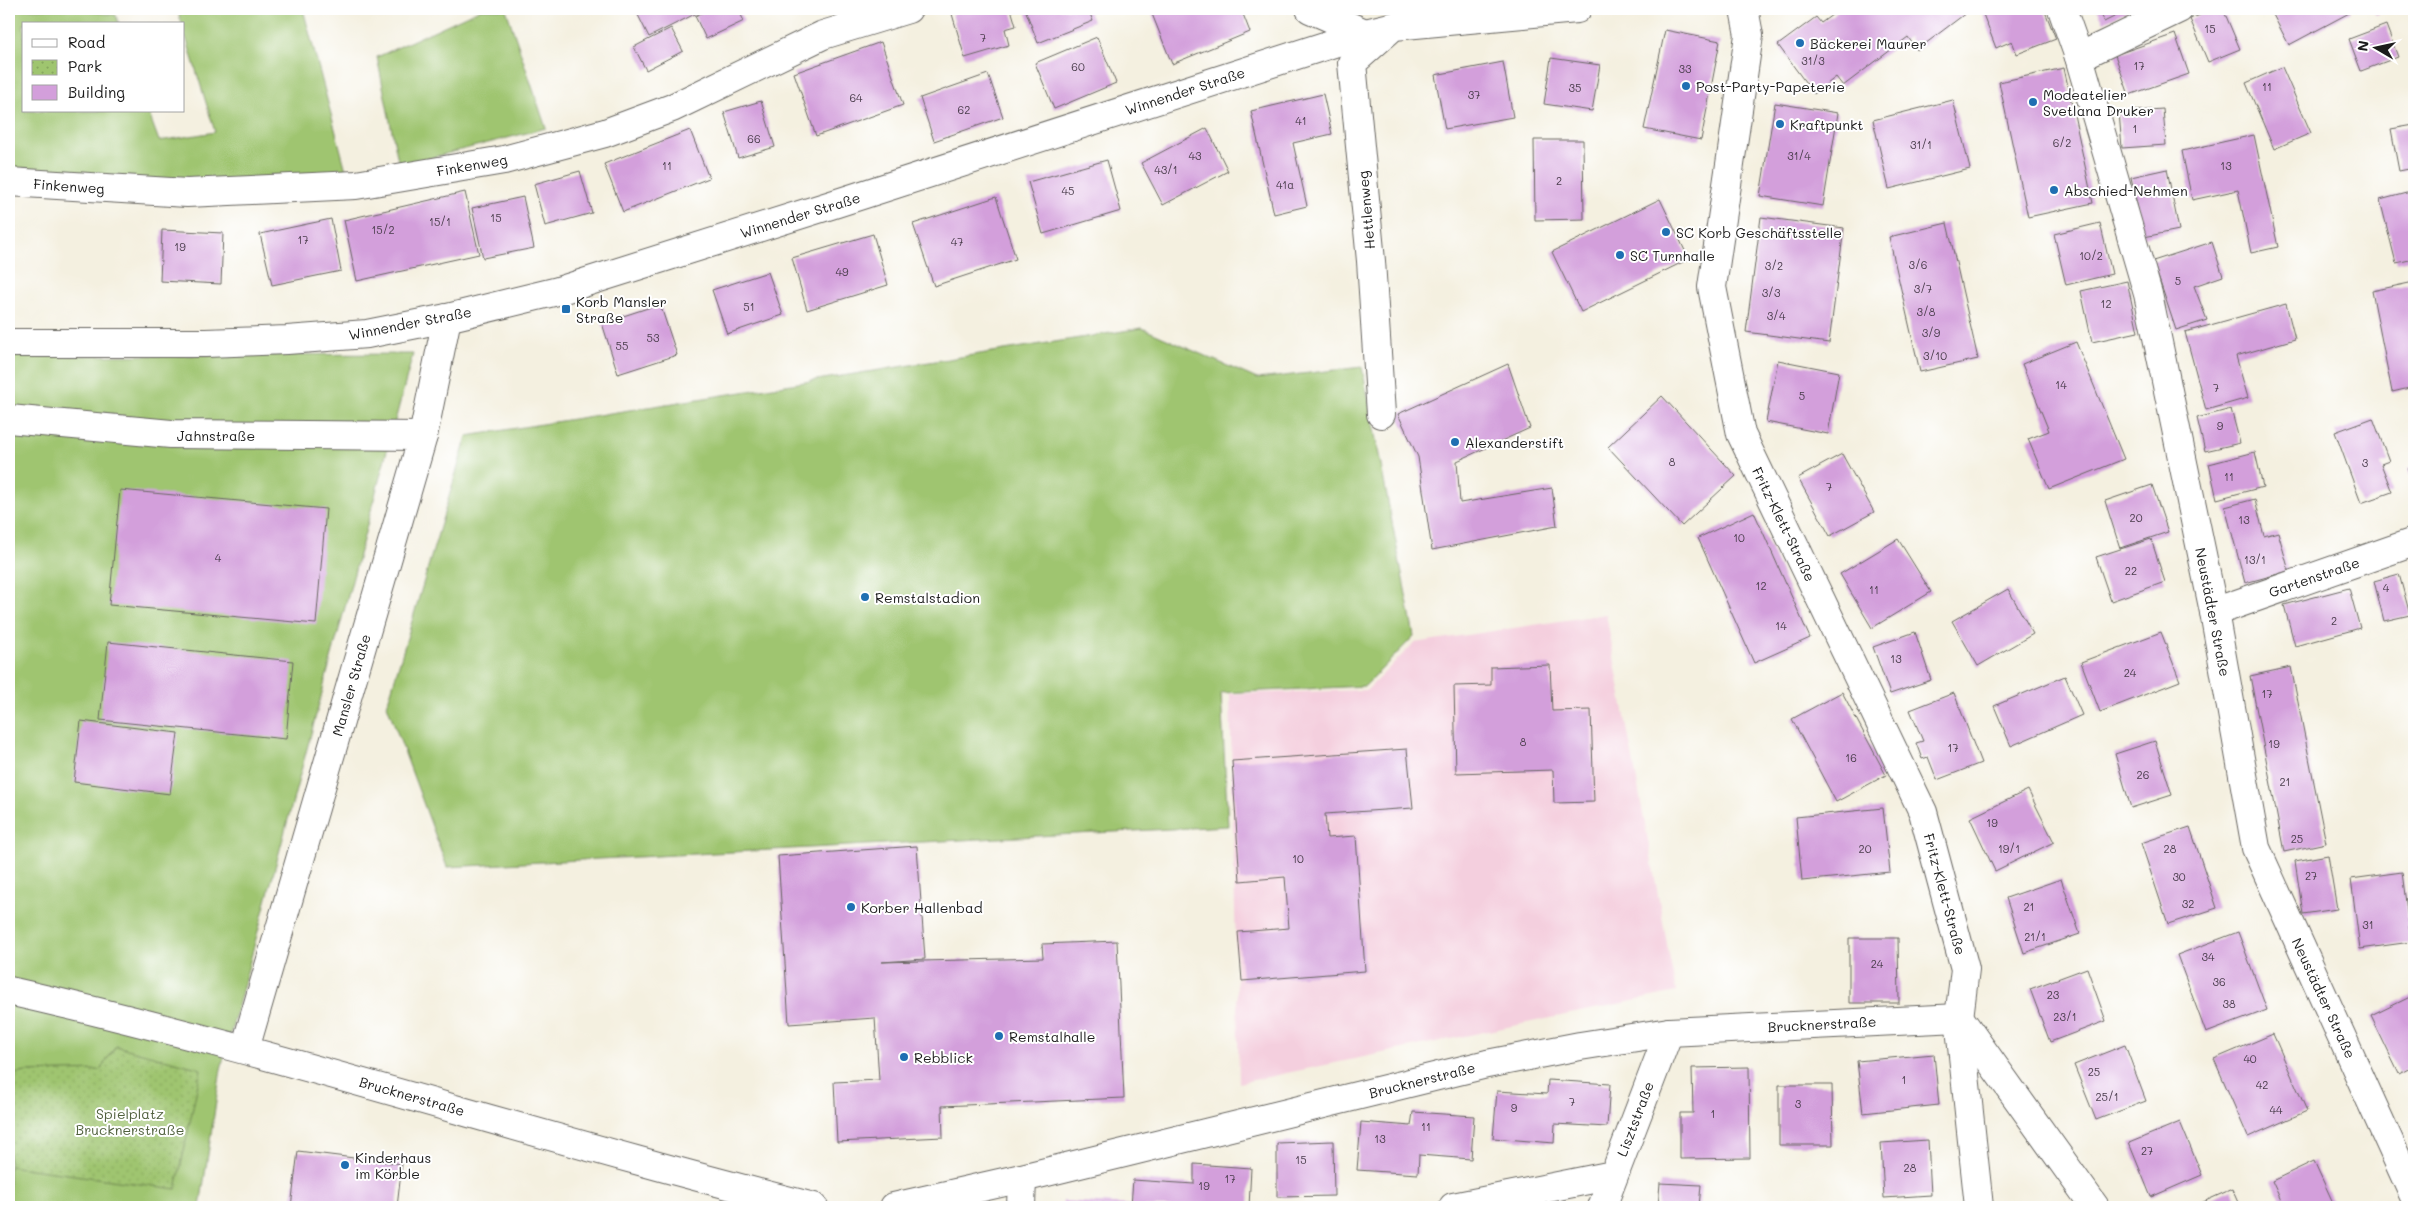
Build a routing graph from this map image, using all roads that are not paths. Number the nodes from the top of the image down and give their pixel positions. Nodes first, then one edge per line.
1 (908, 9) edge
2 (1310, 9) edge
3 (1577, 9) edge
4 (1744, 9) edge
5 (2062, 9) edge
6 (2179, 9) edge
7 (1394, 26) junction
8 (1365, 33) junction
9 (2079, 57) junction
10 (9, 182) edge
11 (447, 318) junction
12 (9, 343) edge
13 (1381, 414) dead end
14 (9, 419) edge
15 (423, 436) junction
16 (2414, 542) edge
17 (2214, 612) junction
18 (9, 991) edge
19 (1960, 1018) junction
20 (1669, 1032) junction
21 (245, 1049) junction
22 (1613, 1174) junction
23 (1022, 1178) junction
24 (2414, 1196) edge
25 (814, 1207) edge
26 (894, 1207) edge
27 (1021, 1207) edge
28 (1453, 1207) edge
29 (1602, 1207) edge
30 (1979, 1207) edge
31 (2095, 1207) edge

1 - 10 street, Finkenweg
2 - 8 street
3 - 7 street, Winnender Straße
4 - 19 street, Fritz-Klett-Straße
5 - 9 street, Neustädter Straße
6 - 9 street
7 - 8 street, Winnender Straße
7 - 13 street, Hettlenweg
8 - 11 street, Winnender Straße
9 - 17 street, Neustädter Straße
11 - 12 street, Winnender Straße
11 - 15 street, Mansler Straße
14 - 15 street, Jahnstraße
15 - 21 street, Mansler Straße
16 - 17 street, Gartenstraße
17 - 24 street, Neustädter Straße
18 - 21 street, Brucknerstraße
19 - 20 street, Brucknerstraße
19 - 30 street, Fritz-Klett-Straße
19 - 31 street
20 - 22 street, Lisztstraße
20 - 23 street, Brucknerstraße
21 - 25 street, Brucknerstraße
22 - 28 street
22 - 29 street, Lisztstraße
23 - 26 street, Brucknerstraße
23 - 27 street

